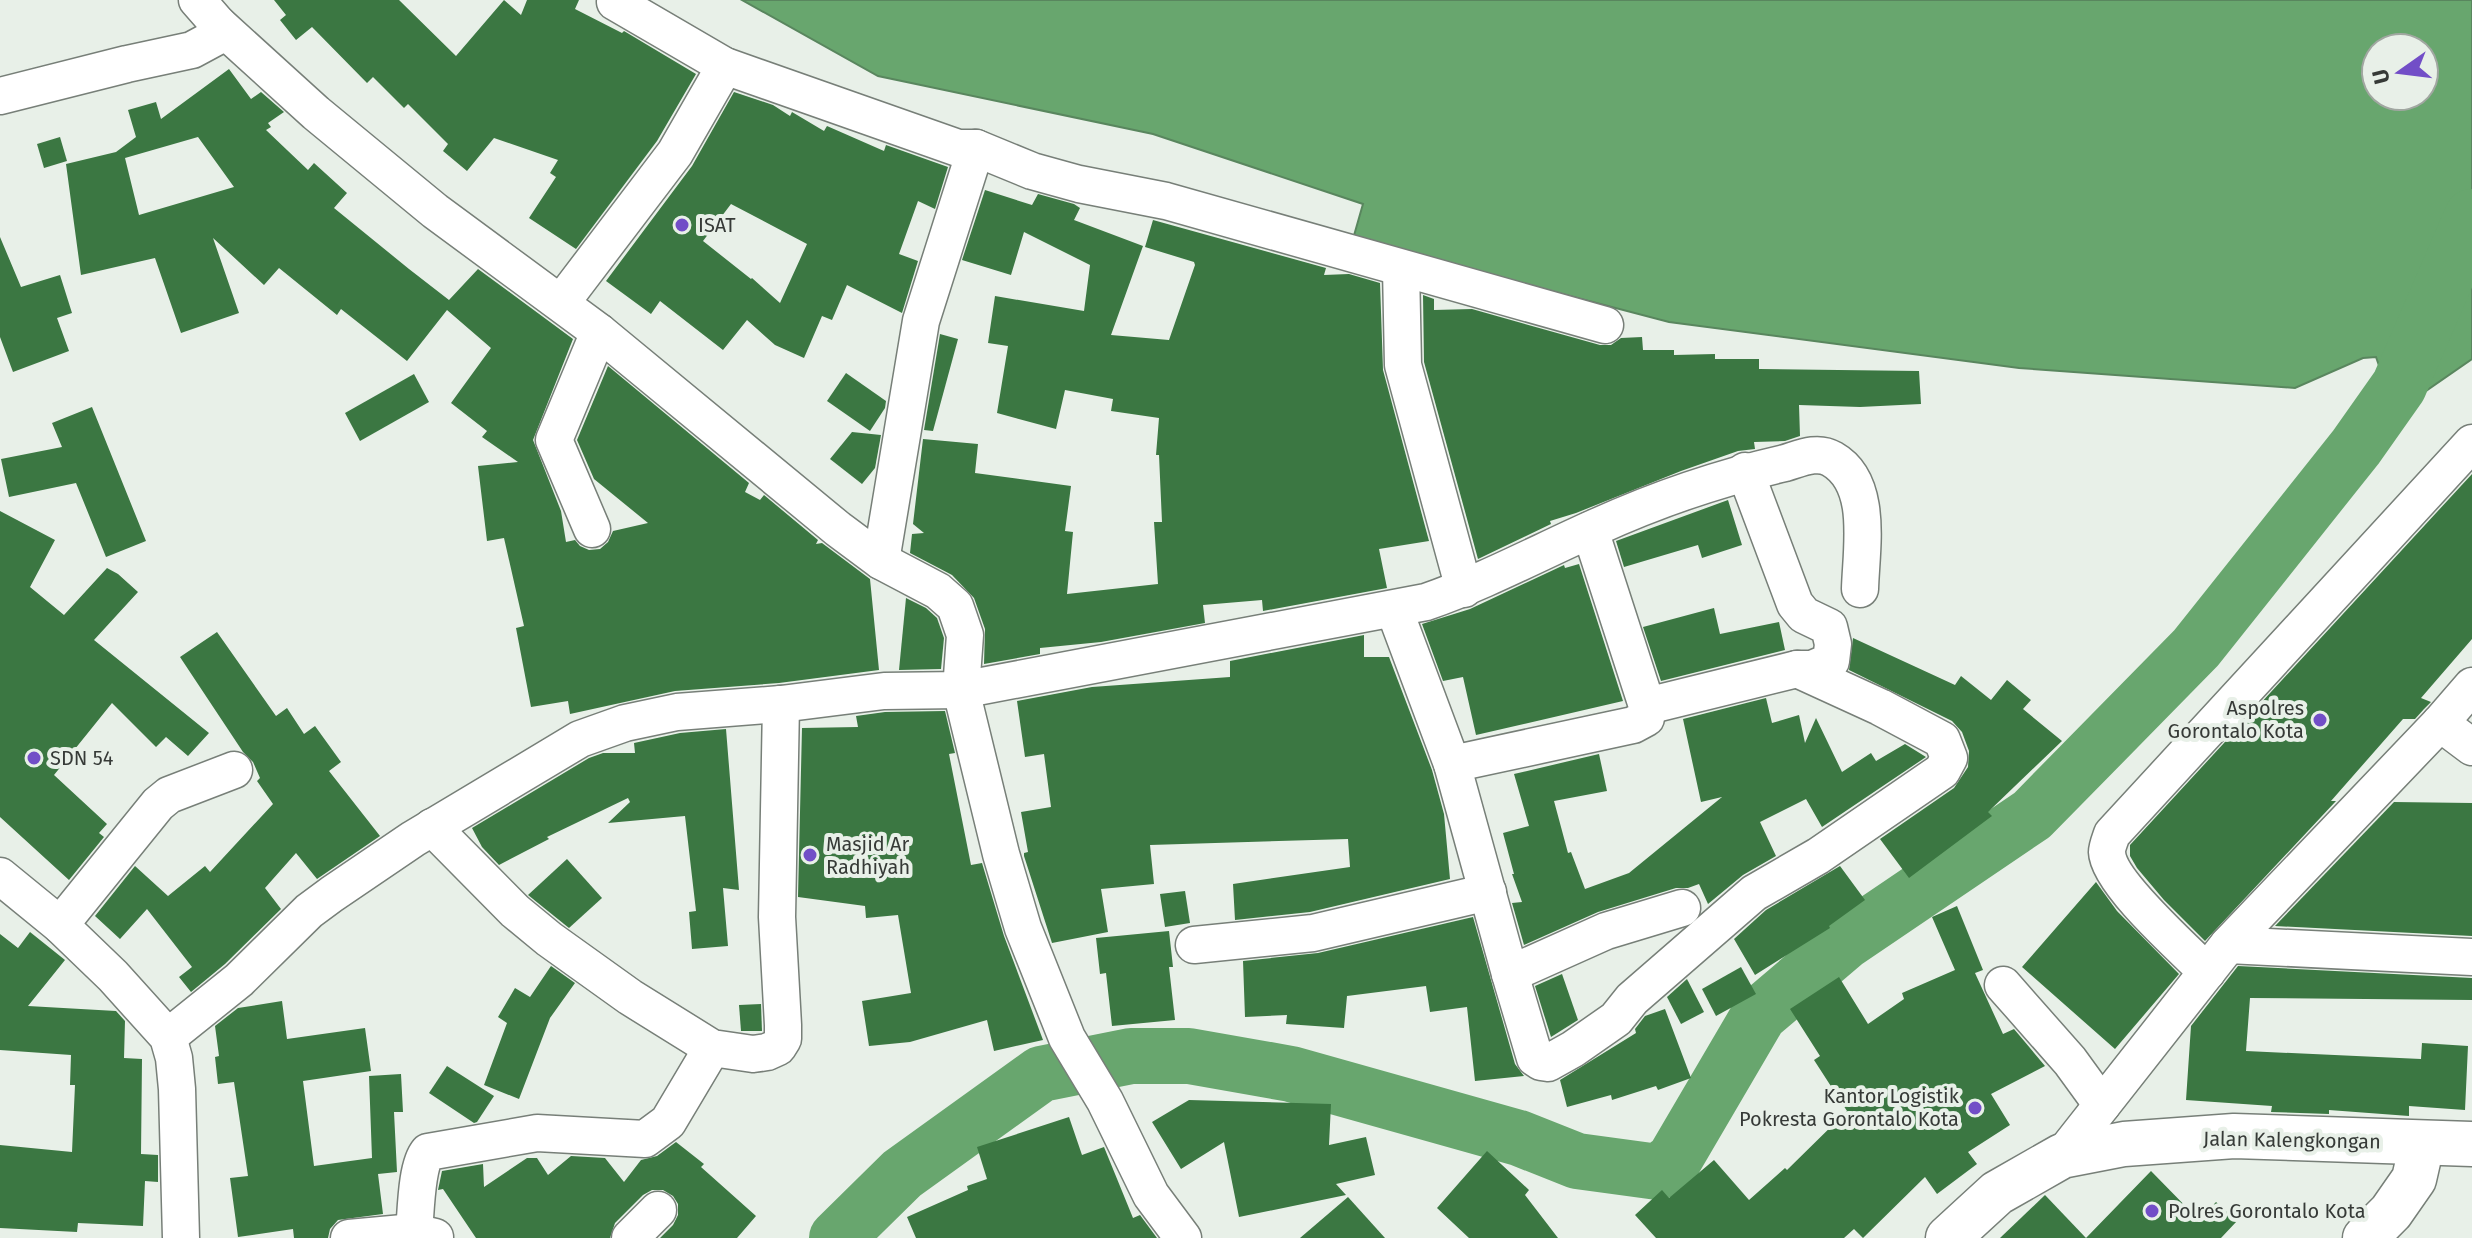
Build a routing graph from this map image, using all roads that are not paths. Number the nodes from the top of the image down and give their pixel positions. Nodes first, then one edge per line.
1 (615, 2) dead end
2 (208, 12) edge
3 (725, 66) junction
4 (0, 96) edge
5 (976, 148) junction
6 (1401, 268) junction
7 (561, 303) junction
8 (1605, 325) dead end
9 (599, 332) junction
10 (2472, 443) edge
11 (1745, 471) junction
12 (592, 529) dead end
13 (1590, 530) junction
14 (881, 561) junction
15 (1464, 589) junction
16 (1860, 589) dead end
17 (1394, 609) junction
18 (1797, 669) junction
19 (2472, 686) edge
20 (961, 690) junction
21 (781, 704) junction
22 (1647, 706) junction
23 (2440, 723) junction
24 (2472, 747) edge
25 (1452, 764) junction
26 (234, 770) dead end
27 (432, 827) junction
28 (0, 876) edge
29 (1488, 892) junction
30 (1682, 908) dead end
31 (60, 925) junction
32 (1194, 945) dead end
33 (2472, 957) edge
34 (2217, 958) junction
35 (1510, 974) junction
36 (2003, 985) dead end
37 (168, 1037) junction
38 (712, 1048) junction
39 (2102, 1105) junction
40 (2422, 1144) junction
41 (2472, 1144) edge
42 (2062, 1156) junction
43 (658, 1210) dead end
44 (426, 1235) edge
45 (181, 1238) edge
46 (349, 1238) edge
47 (630, 1238) edge
48 (1183, 1238) edge
49 (1948, 1238) edge
50 (2365, 1238) edge

1 - 3 street
2 - 4 street
2 - 7 street
3 - 5 street
3 - 7 street
5 - 6 street
5 - 14 street
6 - 8 street
6 - 15 street
7 - 9 street
9 - 12 street
9 - 14 street
10 - 34 street
11 - 13 street
11 - 16 street
11 - 18 street
13 - 15 street
13 - 22 street
14 - 20 street
15 - 17 street
17 - 20 street
17 - 25 street
18 - 22 street
18 - 35 street
19 - 23 street
20 - 21 street
20 - 48 street
21 - 27 street
21 - 38 street
22 - 25 street
23 - 24 street
23 - 34 street
25 - 29 street
26 - 31 street
27 - 37 street
27 - 38 street
28 - 31 street
29 - 32 street
29 - 35 street
30 - 35 street
31 - 37 street
33 - 34 street
34 - 39 street
36 - 39 street
37 - 45 street
38 - 44 street
39 - 42 street
40 - 41 highway, Jalan Kalengkongan
40 - 42 highway, Jalan Kalengkongan
40 - 50 highway
42 - 49 highway, Jalan Kalengkongan
43 - 47 street
44 - 46 street

